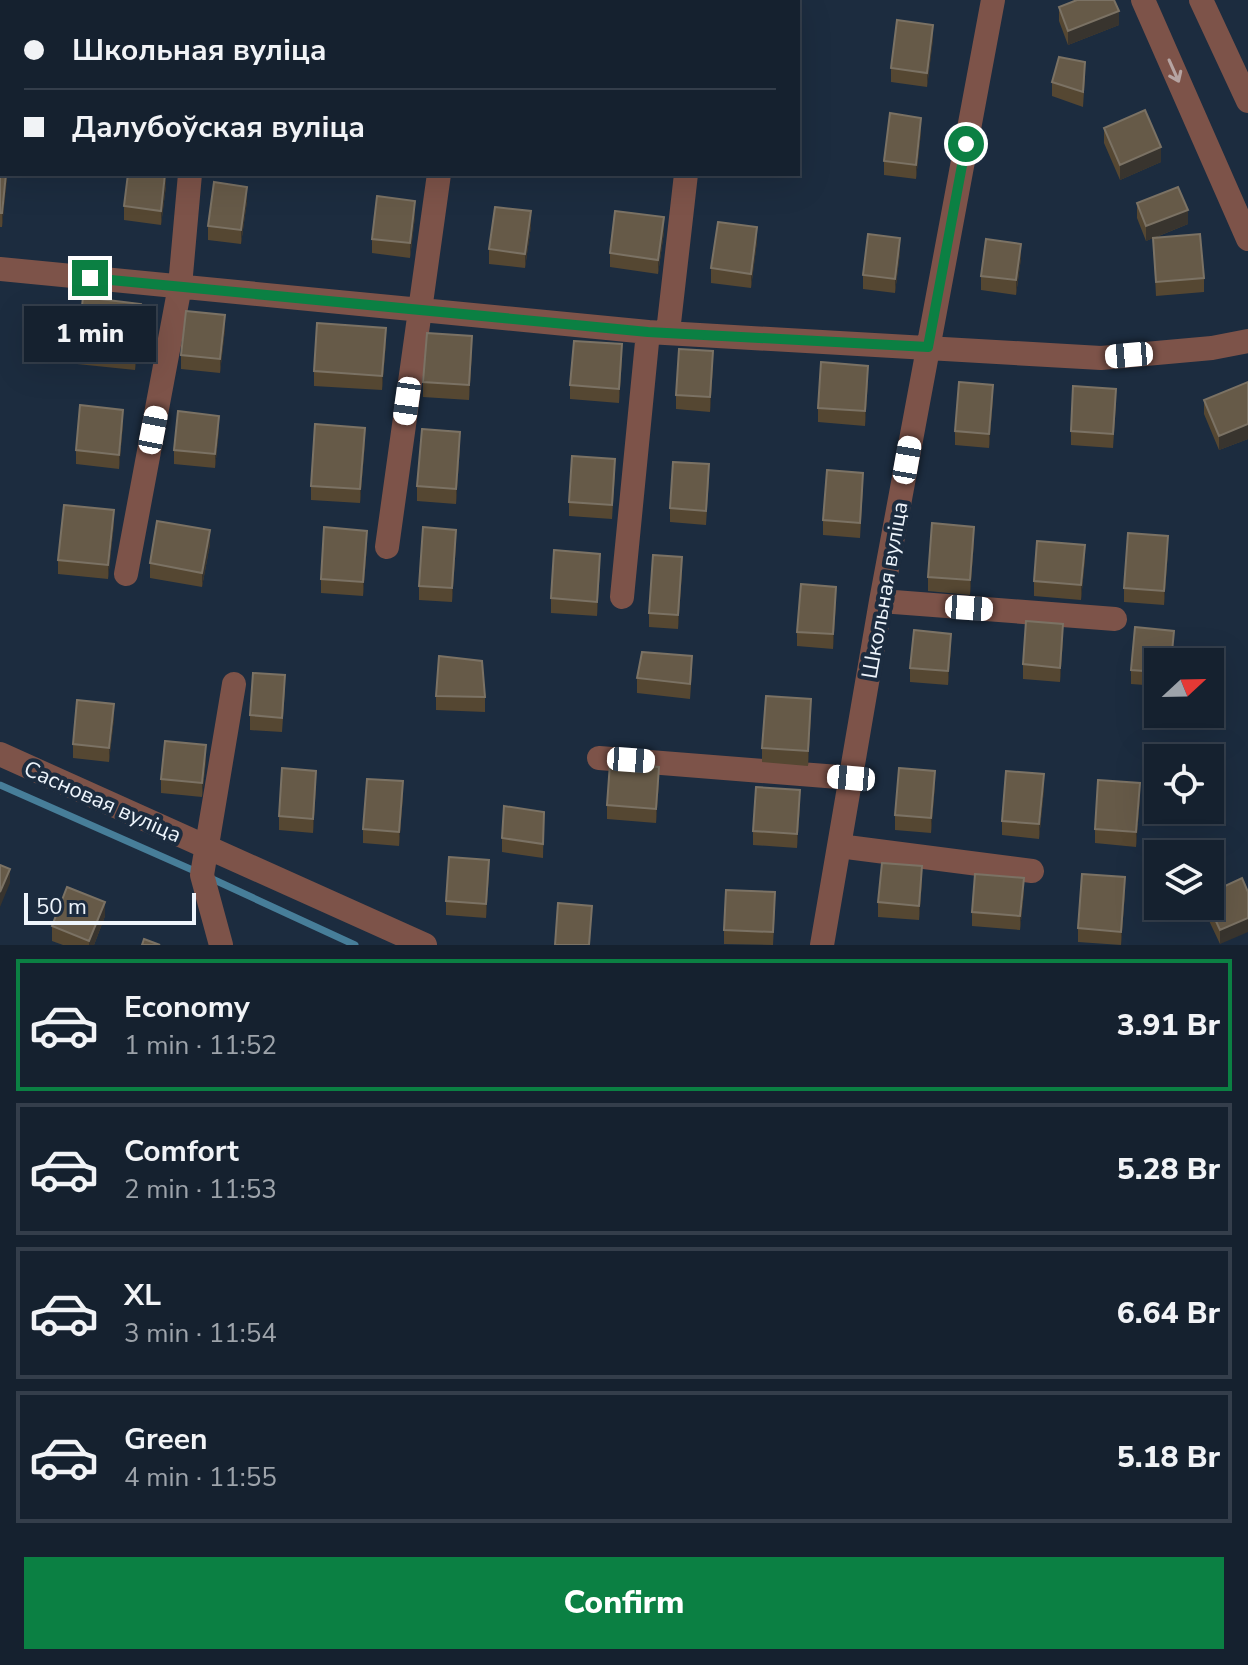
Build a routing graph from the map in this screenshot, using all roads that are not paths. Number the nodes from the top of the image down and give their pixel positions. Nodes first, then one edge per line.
1 (993, 0) edge
2 (1143, 0) edge
3 (1201, 0) edge
4 (1248, 101) edge
5 (190, 176) edge
6 (439, 176) edge
7 (686, 176) edge
8 (1248, 239) edge
9 (0, 269) edge
10 (180, 286) junction
11 (420, 311) junction
12 (658, 332) junction
13 (1248, 341) edge
14 (928, 347) junction
15 (387, 547) dead end
16 (126, 574) dead end
17 (622, 597) dead end
18 (881, 601) junction
19 (1115, 619) dead end
20 (234, 684) dead end
21 (0, 754) edge
22 (599, 758) dead end
23 (851, 778) junction
24 (839, 846) junction
25 (1032, 871) dead end
26 (221, 945) edge
27 (425, 945) edge
28 (822, 945) edge

1 - 14 street, Школьная вуліца
2 -> 8 street
3 - 4 street
5 - 10 street
6 - 11 street
7 - 12 street
9 - 10 street
10 - 11 street
10 - 16 street
11 - 12 street
11 - 15 street
12 - 14 street
12 - 17 street
13 - 14 street
14 - 18 street, Школьная вуліца
18 - 19 street
18 - 23 street, Школьная вуліца
20 - 26 street, Сасновая вуліца
21 - 27 street, Сасновая вуліца
22 - 23 street
23 - 24 street, Школьная вуліца
24 - 25 street
24 - 28 street, Школьная вуліца

